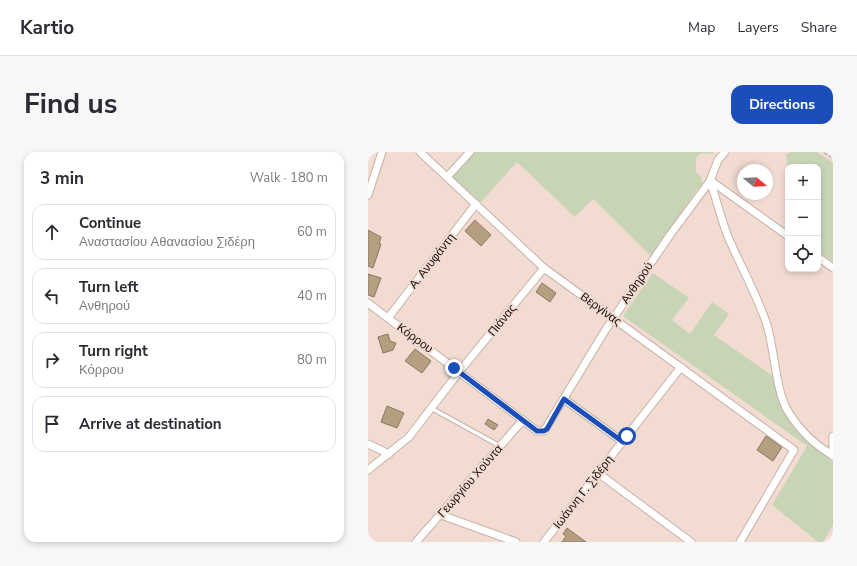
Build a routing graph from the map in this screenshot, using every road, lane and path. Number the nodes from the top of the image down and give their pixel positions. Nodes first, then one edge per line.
1 (382, 152) edge
2 (420, 152) edge
3 (470, 152) edge
4 (717, 152) edge
5 (725, 152) edge
6 (824, 152) edge
7 (833, 158) edge
8 (718, 160) junction
9 (447, 177) junction
10 (710, 181) junction
11 (368, 195) edge
12 (476, 204) junction
13 (785, 234) edge
14 (821, 259) edge
15 (544, 268) junction
16 (833, 268) edge
17 (368, 303) edge
18 (388, 318) junction
19 (614, 318) junction
20 (681, 368) junction
21 (459, 372) junction
22 (564, 399) junction
23 (430, 408) junction
24 (523, 420) junction
25 (537, 431) joint
26 (833, 436) edge
27 (623, 442) junction
28 (368, 444) edge
29 (500, 446) junction
30 (389, 454) junction
31 (832, 455) edge
32 (368, 470) edge
33 (598, 473) junction
34 (441, 515) junction
35 (416, 542) edge
36 (516, 542) edge
37 (544, 542) edge
38 (691, 542) edge
39 (740, 542) edge

1 - 11 street
2 - 9 street, Βεργίνας
3 - 9 street
4 - 8 street
5 - 8 street, Ανθηρού
6 - 7 path
8 - 10 street, Ανθηρού
9 - 12 street, Βεργίνας
10 - 13 street
10 - 19 street, Ανθηρού
10 - 31 street
12 - 15 street, Βεργίνας
12 - 18 street, Α. Ανυφάντη
14 - 16 street
15 - 19 street, Βεργίνας
15 - 21 street, Πιάνας
17 - 18 street, Κόρρου
18 - 21 street, Κόρρου
19 - 20 street, Βεργίνας
19 - 22 street, Ανθηρού
20 - 27 street, Ιωάννη Γ. Σιδέρη
20 - 39 street, Βεργίνας
21 - 23 street, Πιάνας
21 - 24 street, Κόρρου
22 - 25 street, Ανθηρού
22 - 27 street
23 - 29 lane
23 - 30 street, Πιάνας
24 - 25 street, Κόρρου
24 - 29 street, Γεωργίου Χούντα
26 - 31 street
27 - 33 street, Ιωάννη Γ. Σιδέρη
28 - 30 street
29 - 34 street, Γεωργίου Χούντα
30 - 32 street, Πιάνας
33 - 37 street, Ιωάννη Γ. Σιδέρη
33 - 38 street
34 - 35 street, Γεωργίου Χούντα
34 - 36 street

